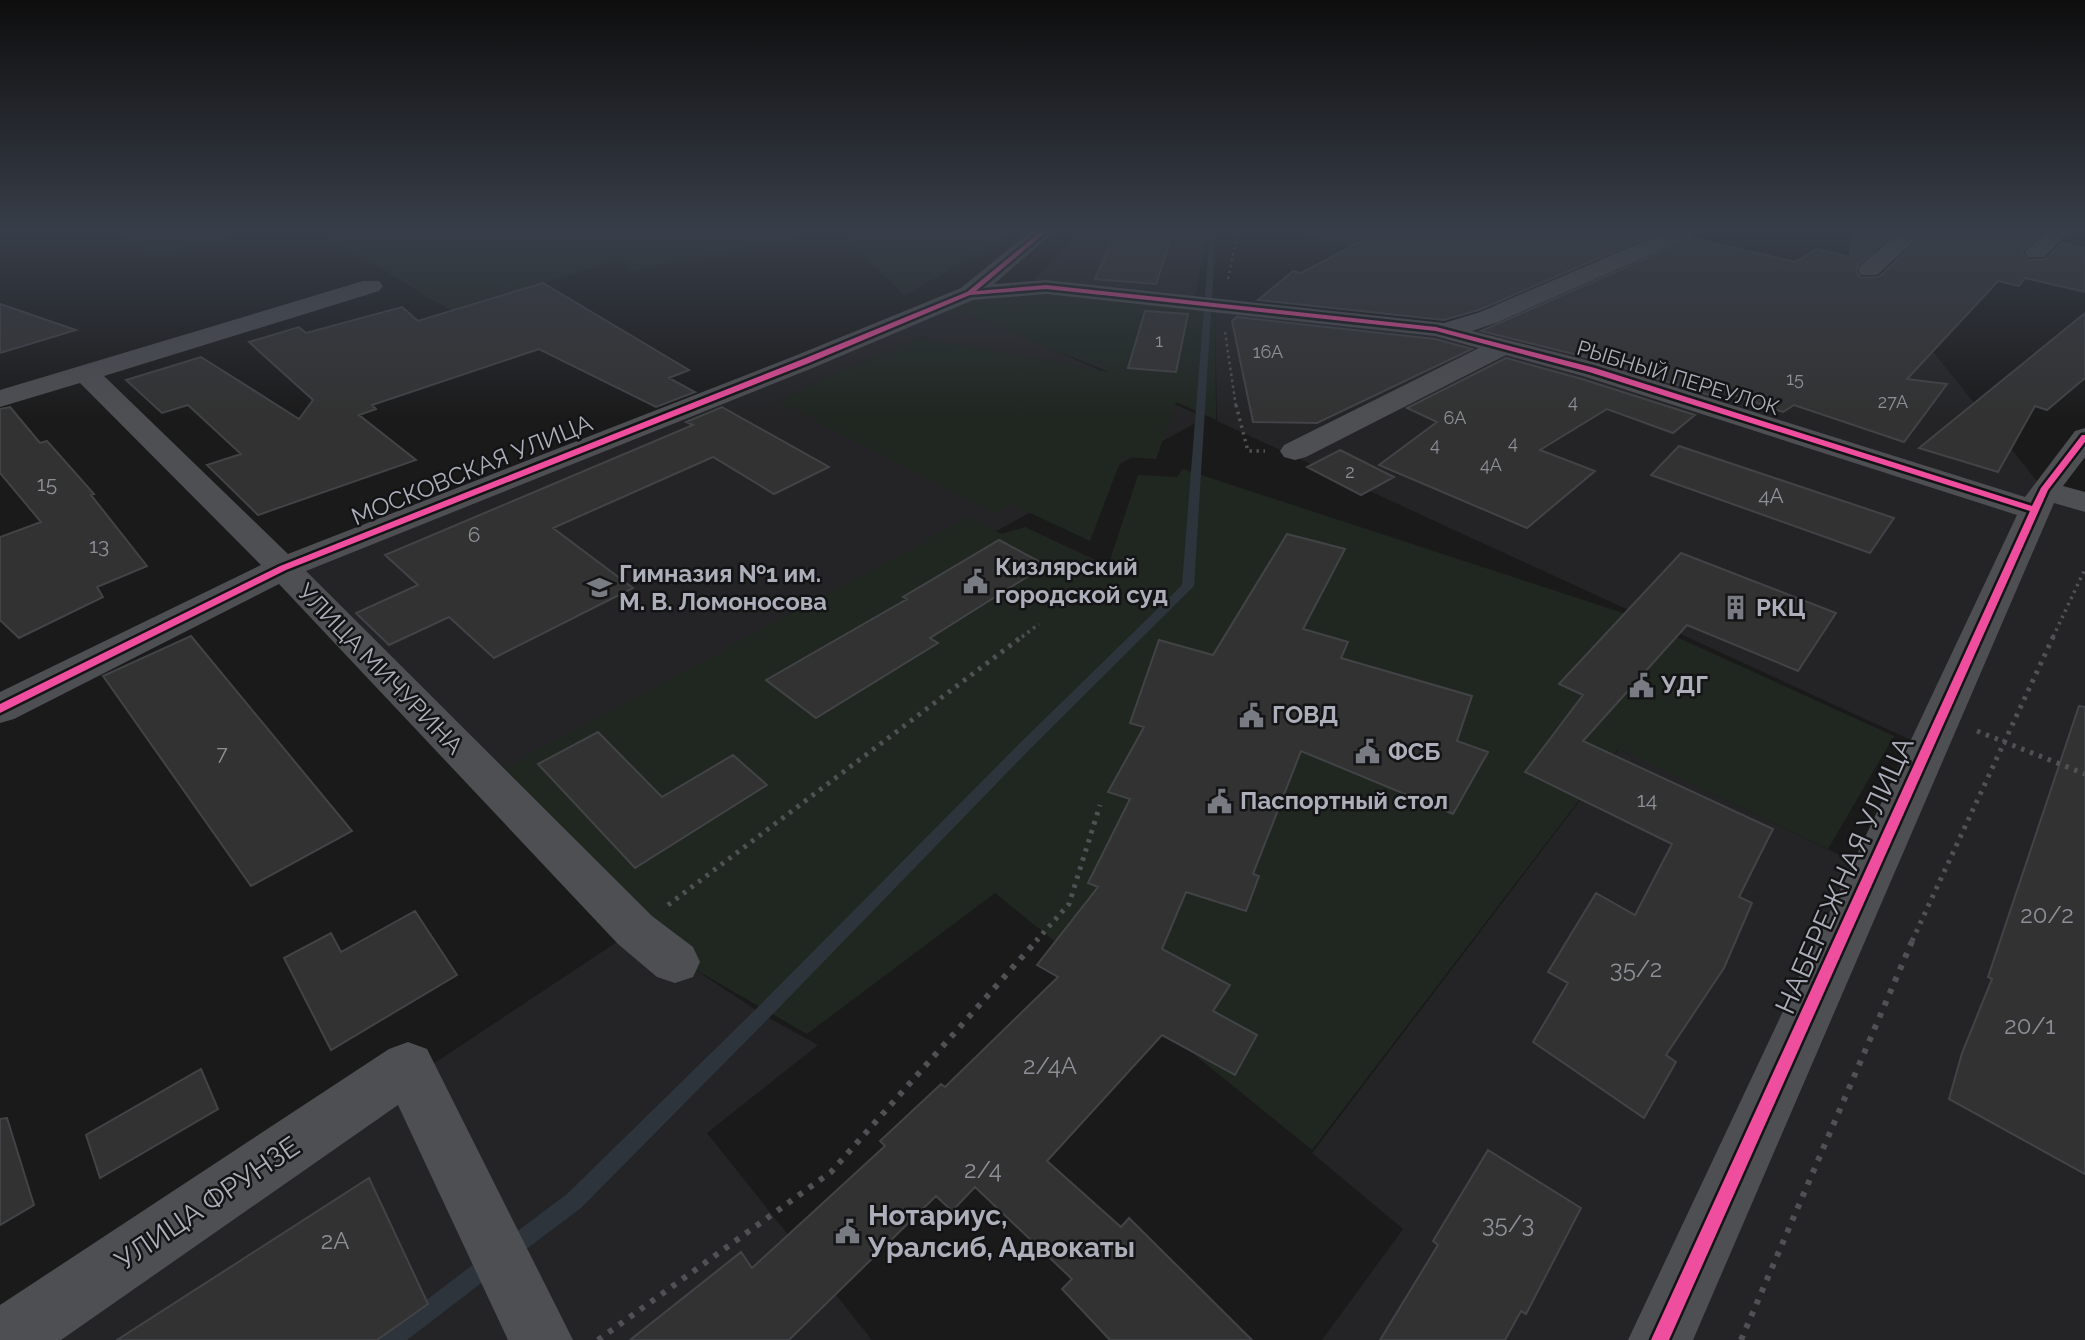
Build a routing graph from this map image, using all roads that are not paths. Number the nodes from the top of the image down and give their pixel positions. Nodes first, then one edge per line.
1 (343, 295) edge
2 (963, 295) edge
3 (1116, 295) edge
4 (1540, 295) edge
5 (1446, 331) junction
6 (1504, 346) junction
7 (86, 374) junction
8 (0, 399) edge
9 (2085, 437) edge
10 (1295, 451) road end
11 (2040, 500) junction
12 (2085, 502) edge
13 (283, 568) junction
14 (0, 709) edge
15 (675, 962) dead end
16 (5, 1340) edge
17 (541, 1340) edge
18 (1660, 1340) edge

1 - 7 street
2 - 13 street, МОСКОВСКАЯ УЛИЦА
3 - 5 street, РЫБНЫЙ ПЕРЕУЛОК
4 - 5 street
5 - 6 street, РЫБНЫЙ ПЕРЕУЛОК
6 - 10 street
6 - 11 street, РЫБНЫЙ ПЕРЕУЛОК
7 - 8 street
7 - 13 street, УЛИЦА МИЧУРИНА
9 - 11 street, НАБЕРЕЖНАЯ УЛИЦА
11 - 12 street, РЫБНЫЙ ПЕРЕУЛОК
11 - 18 street, НАБЕРЕЖНАЯ УЛИЦА
13 - 14 street, МОСКОВСКАЯ УЛИЦА
13 - 15 street, УЛИЦА МИЧУРИНА
16 - 17 street, УЛИЦА ФРУНЗЕ

